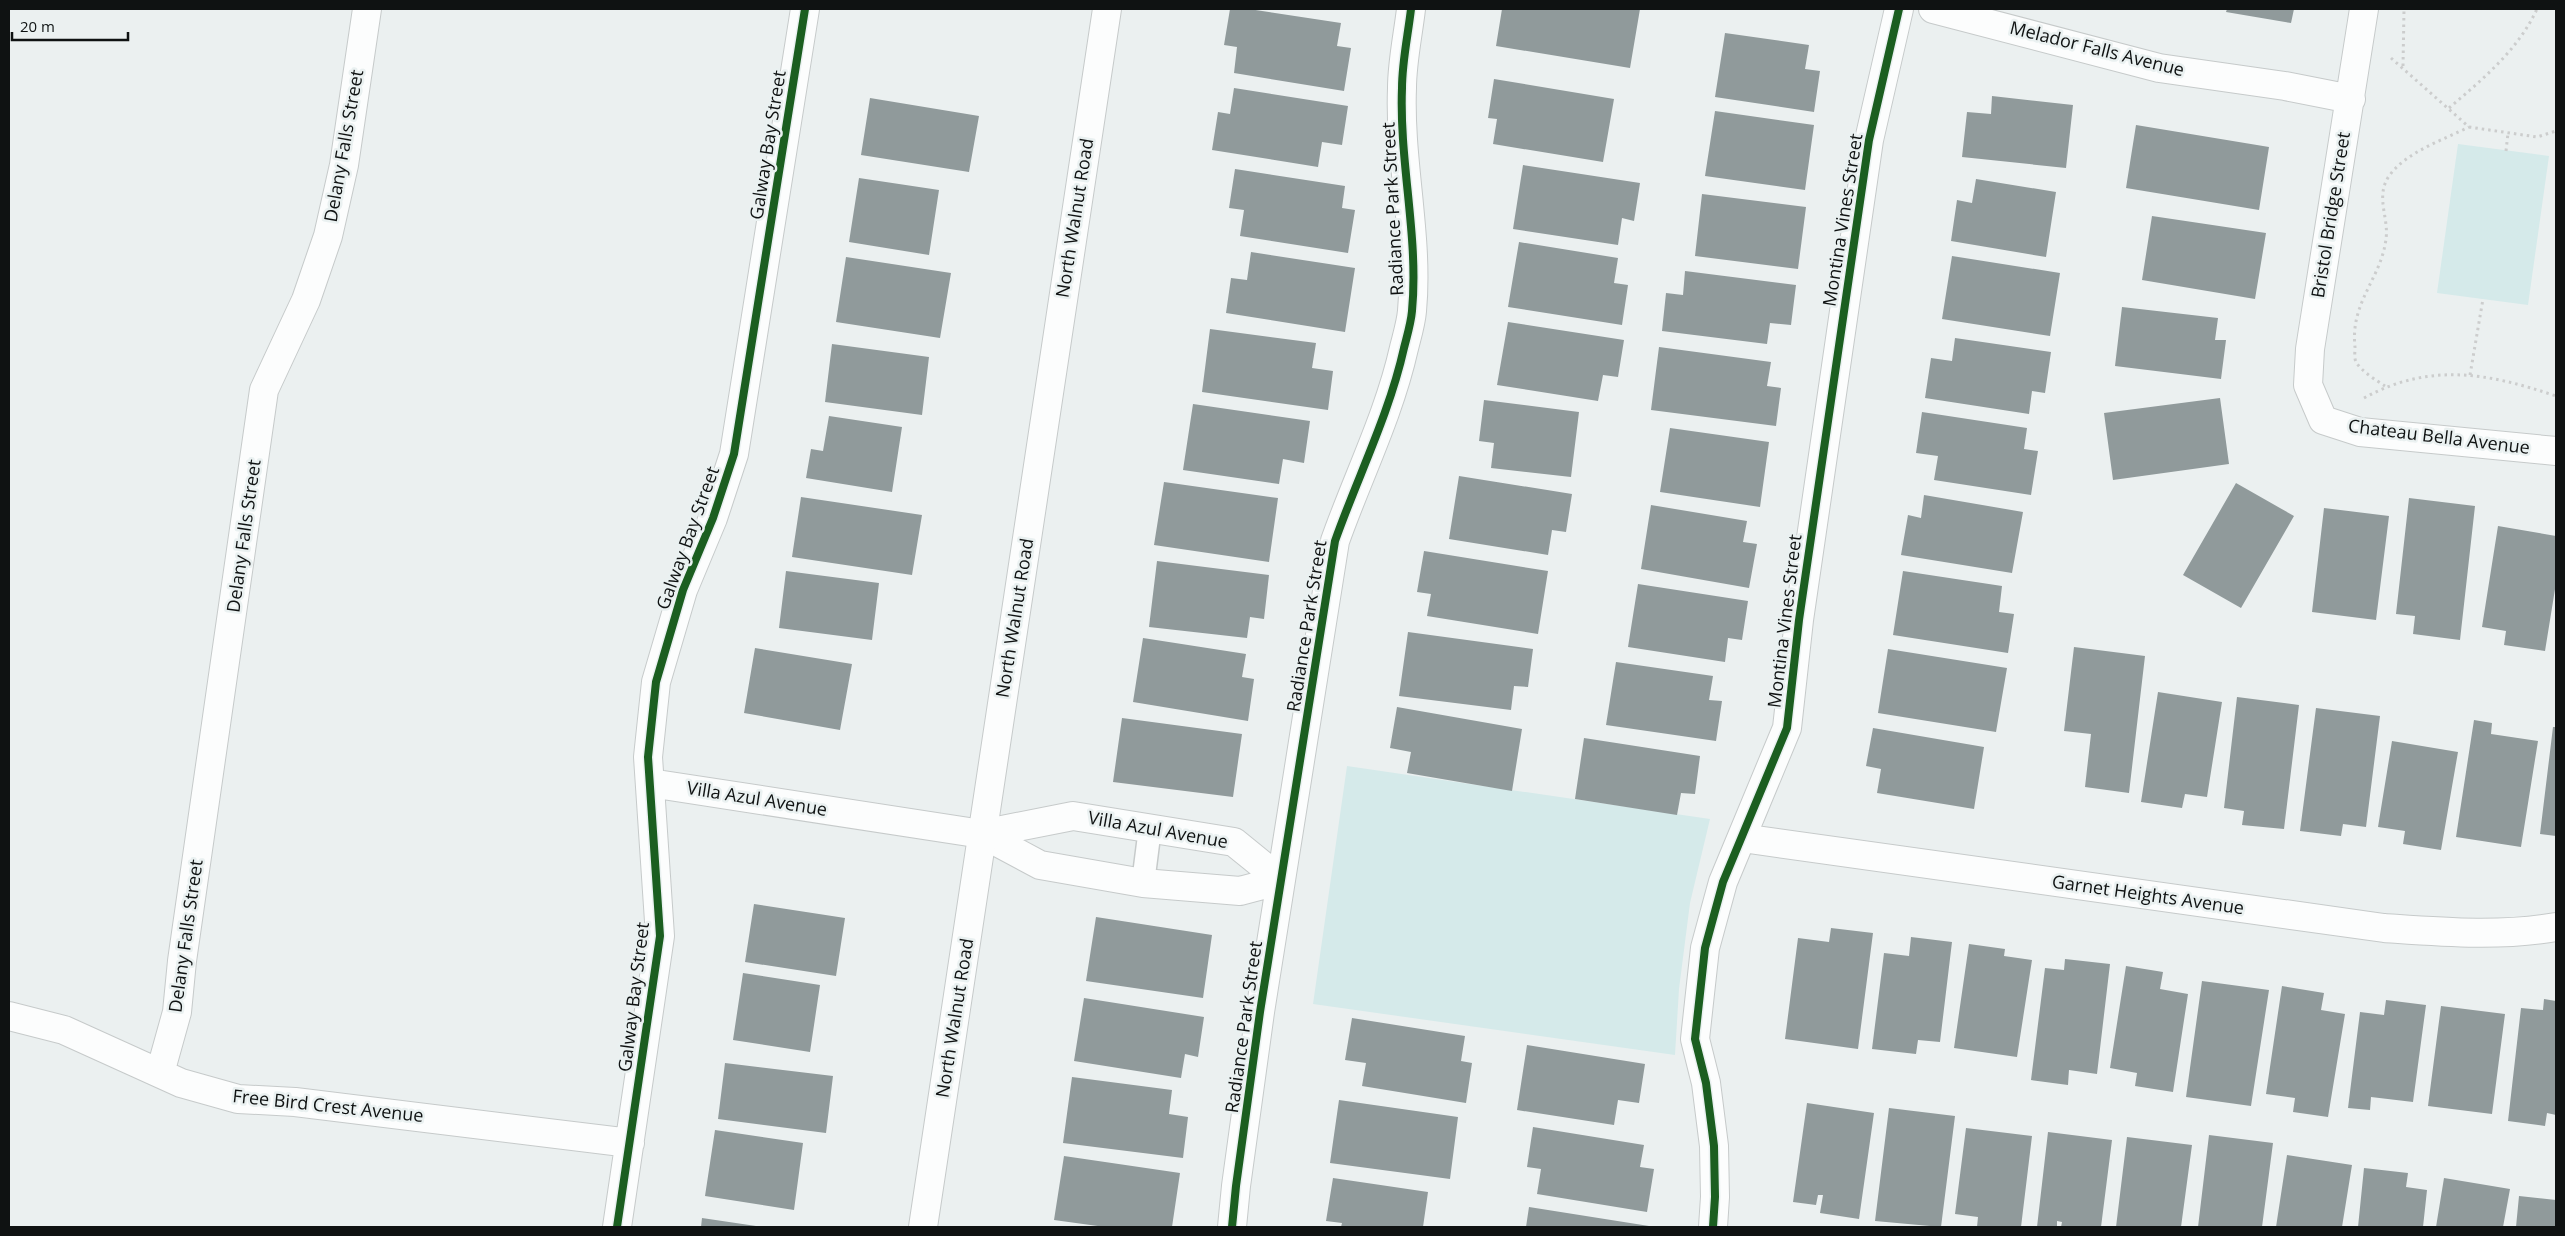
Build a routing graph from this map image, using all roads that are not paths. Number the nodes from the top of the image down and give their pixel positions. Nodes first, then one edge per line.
1 (367, 9) edge
2 (805, 9) edge
3 (1107, 9) edge
4 (1411, 9) edge
5 (1899, 9) edge
6 (1933, 9) edge
7 (2364, 9) edge
8 (2351, 100) junction
9 (2323, 420) joint
10 (2556, 451) edge
11 (650, 783) junction
12 (1150, 828) junction
13 (982, 834) junction
14 (1742, 838) junction
15 (1281, 880) junction
16 (1143, 883) junction
17 (2556, 927) edge
18 (9, 1016) edge
19 (160, 1073) junction
20 (630, 1143) junction
21 (617, 1227) edge
22 (923, 1227) edge
23 (1232, 1227) edge
24 (1713, 1227) edge

1 - 19 street, Delany Falls Street
2 - 11 street, Galway Bay Street
3 - 13 street, North Walnut Road
4 - 15 street, Radiance Park Street
5 - 14 street, Montina Vines Street
6 - 8 street, Melador Falls Avenue
7 - 8 street, Bristol Bridge Street
8 - 9 street, Bristol Bridge Street
9 - 10 street, Chateau Bella Avenue
11 - 13 street, Villa Azul Avenue
11 - 20 street, Galway Bay Street
12 - 13 street, Villa Azul Avenue
12 - 15 street, Villa Azul Avenue
12 - 16 lane
13 - 16 street, Villa Azul Avenue
13 - 22 street, North Walnut Road
14 - 17 street, Garnet Heights Avenue
14 - 24 street, Montina Vines Street
15 - 16 street, Villa Azul Avenue
15 - 23 street, Radiance Park Street
18 - 19 street, Free Bird Crest Avenue
19 - 20 street, Free Bird Crest Avenue
20 - 21 street, Galway Bay Street

